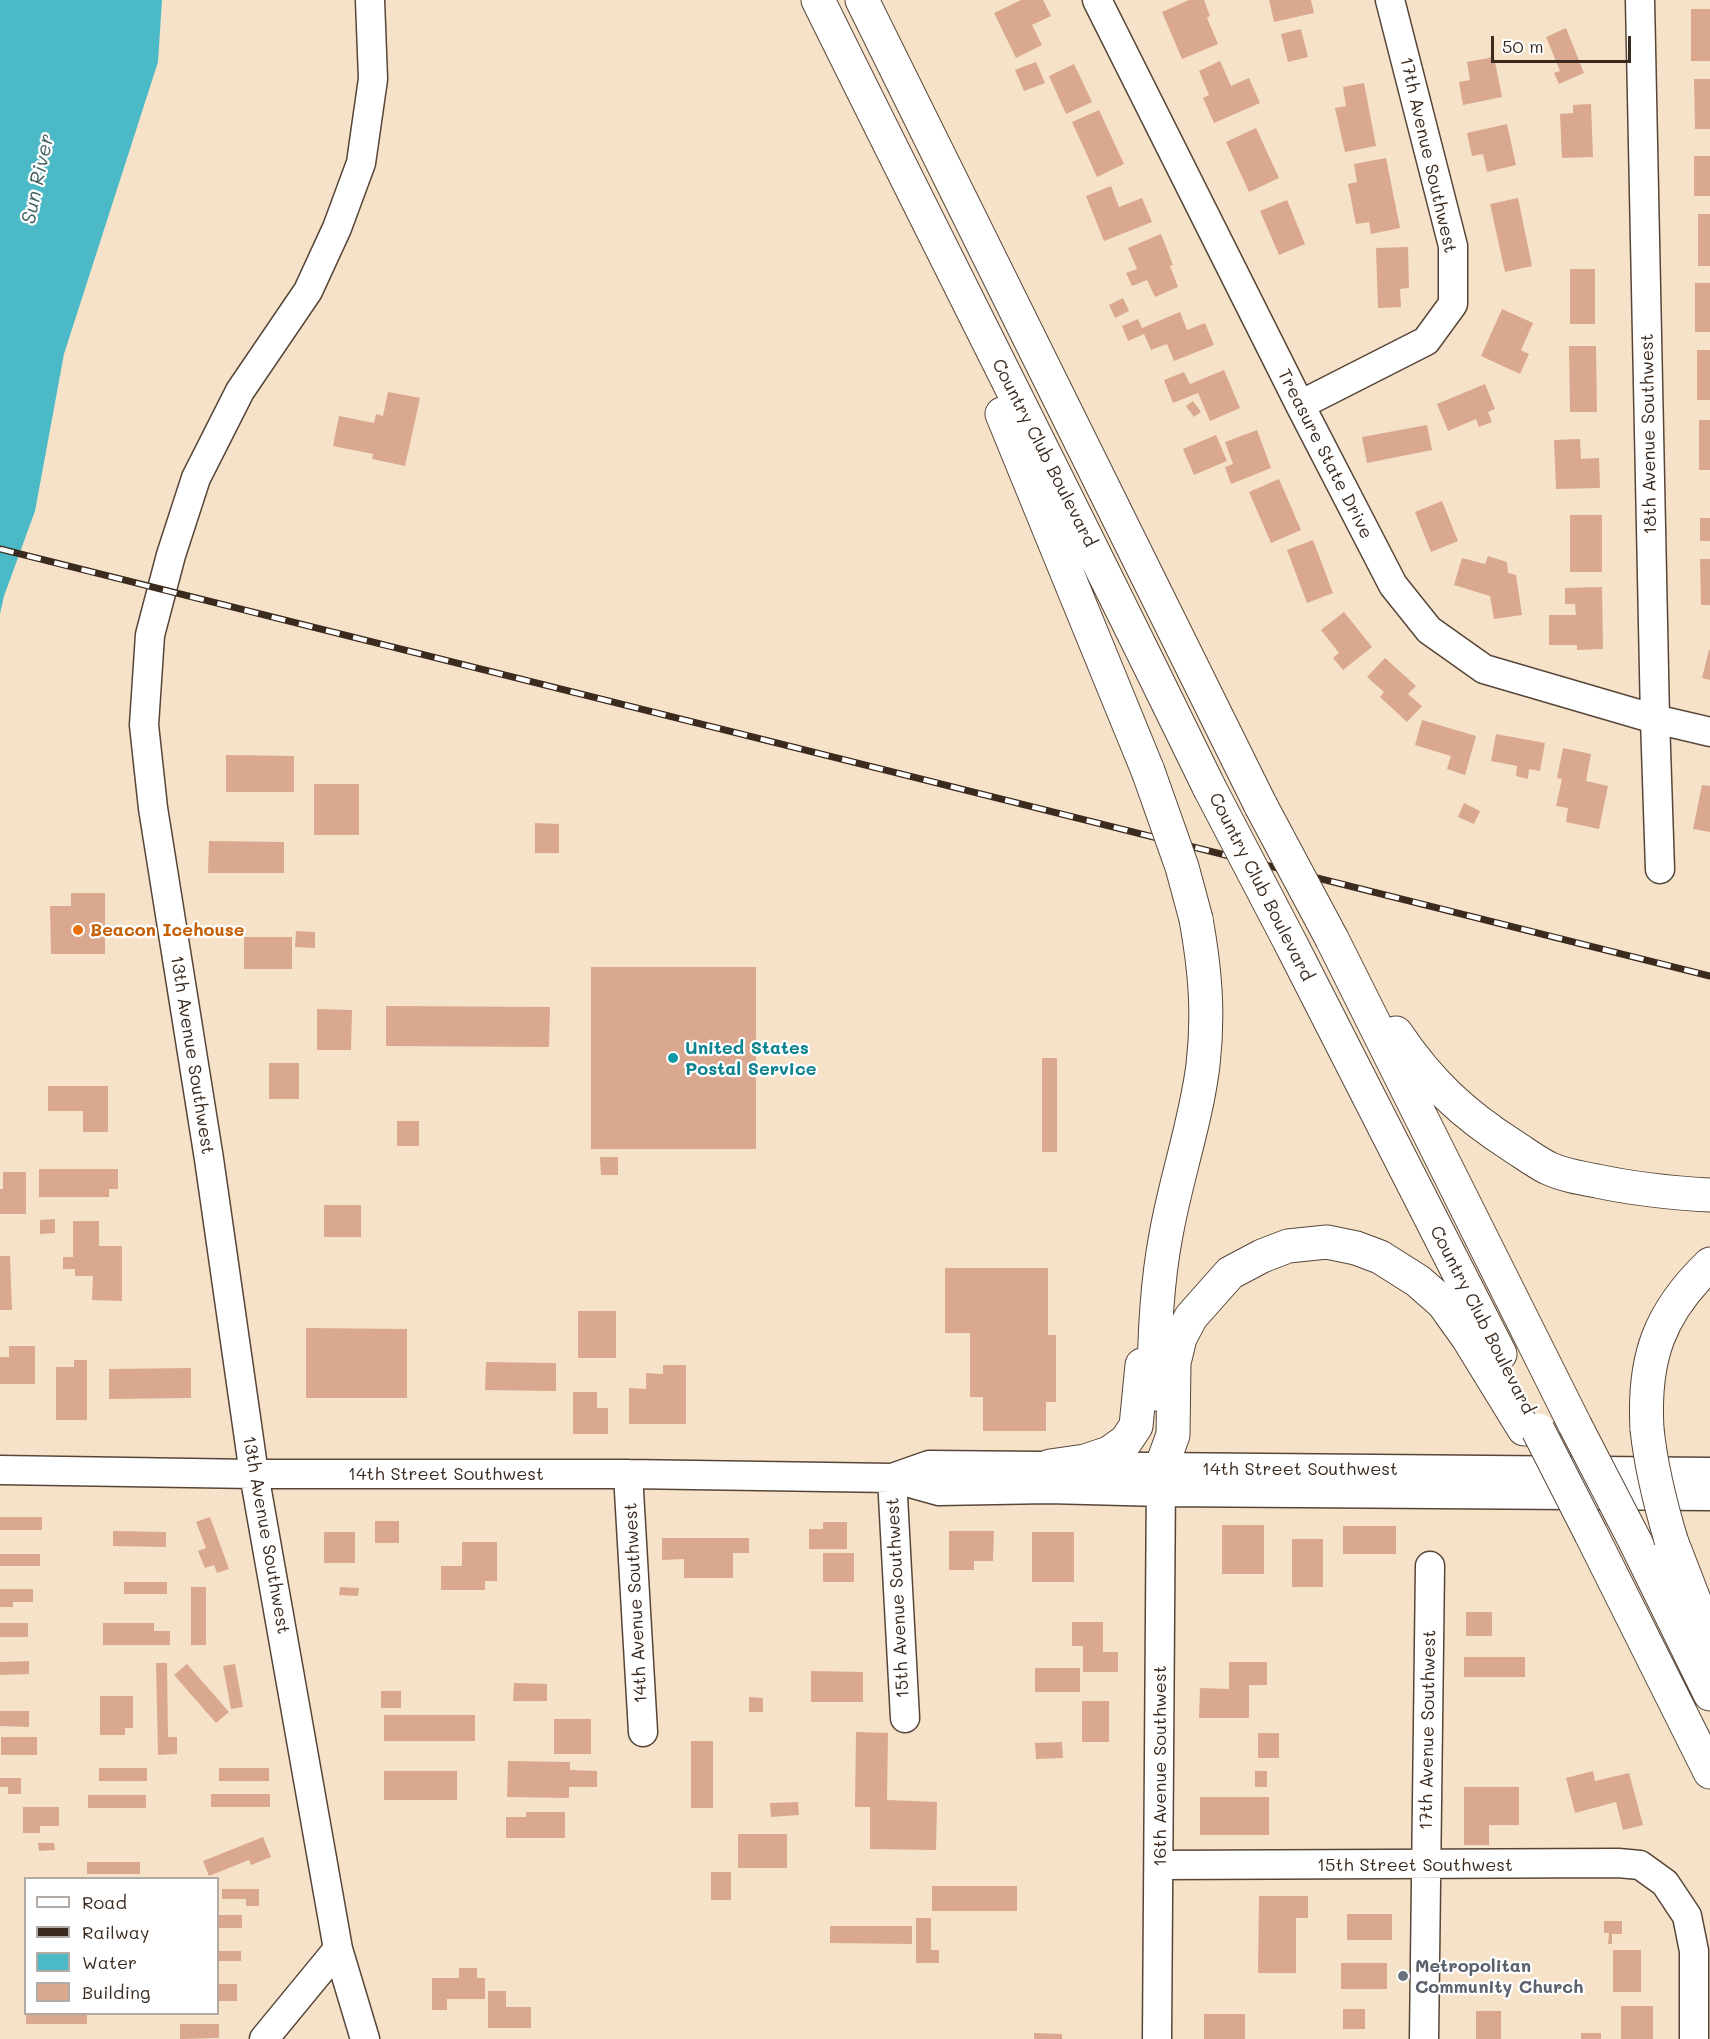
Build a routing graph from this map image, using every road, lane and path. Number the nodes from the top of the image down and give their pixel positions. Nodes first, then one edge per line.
1 (370, 0) edge
2 (818, 0) edge
3 (862, 0) edge
4 (1097, 0) edge
5 (1390, 0) edge
6 (1640, 0) edge
7 (972, 312) junction
8 (1300, 405) junction
9 (1654, 719) junction
10 (1710, 732) edge
11 (1660, 869) dead end
12 (1332, 939) junction
13 (1710, 1195) edge
14 (1710, 1263) edge
15 (1159, 1294) junction
16 (1531, 1429) junction
17 (1050, 1466) junction
18 (0, 1470) edge
19 (1710, 1473) edge
20 (254, 1474) junction
21 (628, 1474) junction
22 (892, 1478) junction
23 (1161, 1480) junction
24 (1710, 1496) edge
25 (1430, 1566) dead end
26 (1710, 1641) edge
27 (1710, 1694) edge
28 (905, 1718) dead end
29 (643, 1732) dead end
30 (1710, 1772) edge
31 (1159, 1865) junction
32 (1426, 1865) junction
33 (338, 1949) junction
34 (347, 1983) junction
35 (264, 2039) edge
36 (355, 2039) edge
37 (365, 2039) edge
38 (1157, 2039) edge
39 (1424, 2039) edge
40 (1694, 2039) edge

1 - 20 street, 13th Avenue Southwest
2 - 7 highway, Country Club Boulevard
3 - 12 highway, Country Club Boulevard, bridge
4 - 8 street, Treasure State Drive
5 - 8 street, 17th Avenue Southwest
6 - 9 street, 18th Avenue Southwest
7 - 15 highway, bridge
7 - 16 highway, Country Club Boulevard, bridge
8 - 9 street, Treasure State Drive
9 - 10 street, Treasure State Drive
9 - 11 street, 18th Avenue Southwest
12 - 13 highway
12 - 27 highway, Country Club Boulevard, bridge
14 - 26 highway, bridge
15 - 17 highway
15 - 23 highway
16 - 23 highway
16 - 30 highway, Country Club Boulevard, bridge
17 - 22 street, 14th Street Southwest
17 - 23 street, 14th Street Southwest
18 - 20 street, 14th Street Southwest
19 - 23 street, 14th Street Southwest
20 - 21 street, 14th Street Southwest
20 - 33 street, 13th Avenue Southwest
21 - 22 street, 14th Street Southwest
21 - 29 street, 14th Avenue Southwest
22 - 23 street, 14th Street Southwest
22 - 28 street, 15th Avenue Southwest
23 - 24 street, 14th Street Southwest
23 - 31 street, 16th Avenue Southwest
25 - 32 street, 17th Avenue Southwest
31 - 32 street, 15th Street Southwest
31 - 38 street, 16th Avenue Southwest
32 - 39 street, 17th Avenue Southwest
32 - 40 street, 15th Street Southwest
33 - 34 street, 13th Avenue Southwest
33 - 35 street
34 - 36 street
34 - 37 street, 13th Avenue Southwest

